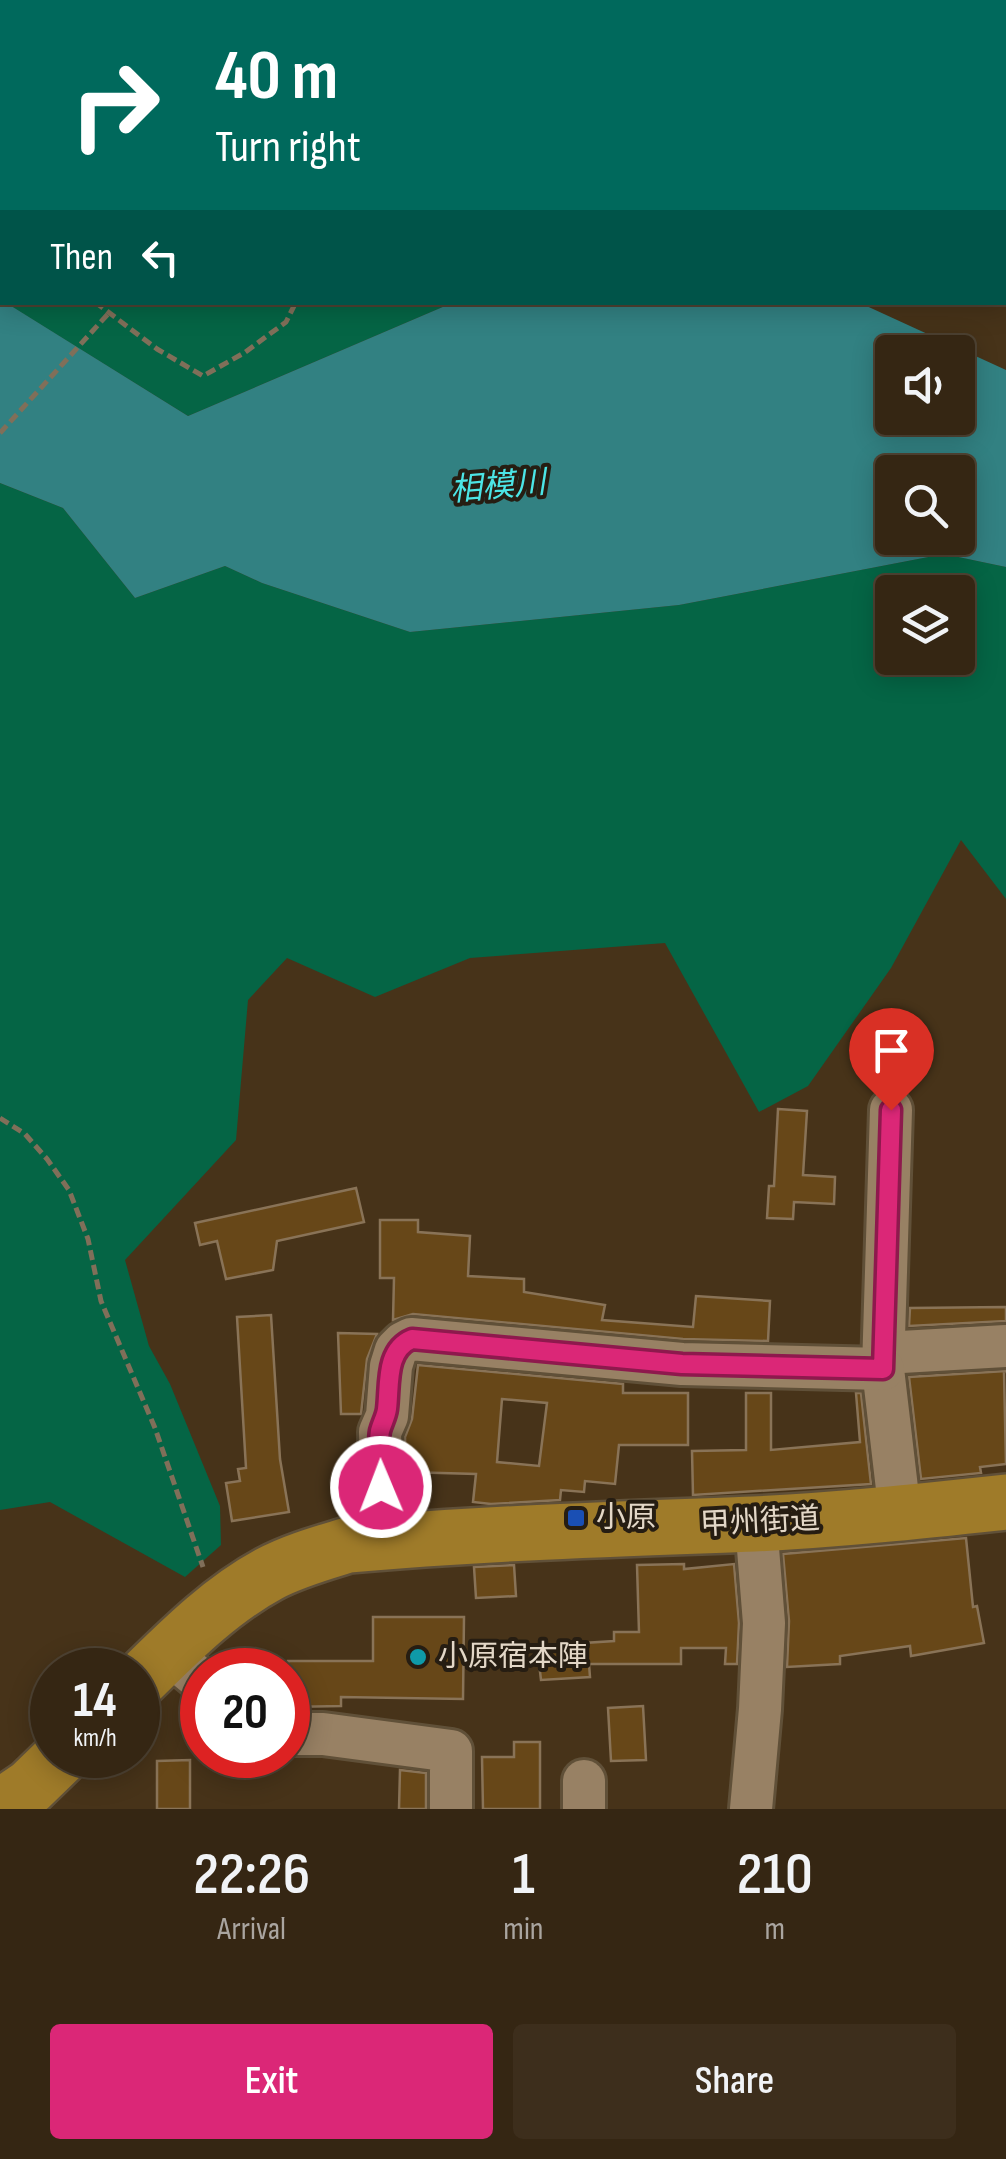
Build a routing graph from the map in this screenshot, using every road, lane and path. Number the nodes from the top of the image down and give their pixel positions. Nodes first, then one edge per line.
1 (98, 305) edge
2 (294, 305) edge
3 (108, 314) junction
4 (0, 433) edge
5 (891, 1110) dead end
6 (0, 1118) edge
7 (1006, 1346) edge
8 (884, 1361) junction
9 (1006, 1502) edge
10 (900, 1514) junction
11 (756, 1524) junction
12 (390, 1541) junction
13 (207, 1579) dead end
14 (170, 1672) edge
15 (310, 1734) edge
16 (39, 1778) edge
17 (0, 1807) edge
18 (451, 1809) edge
19 (752, 1809) edge

1 - 3 path
2 - 3 path
3 - 4 path
5 - 8 street
6 - 13 path
7 - 8 street
8 - 10 street
8 - 12 street
9 - 10 highway, 甲州街道
10 - 11 highway, 甲州街道
11 - 12 highway, 甲州街道
11 - 19 street
12 - 14 highway, 甲州街道
15 - 18 street
16 - 17 highway

